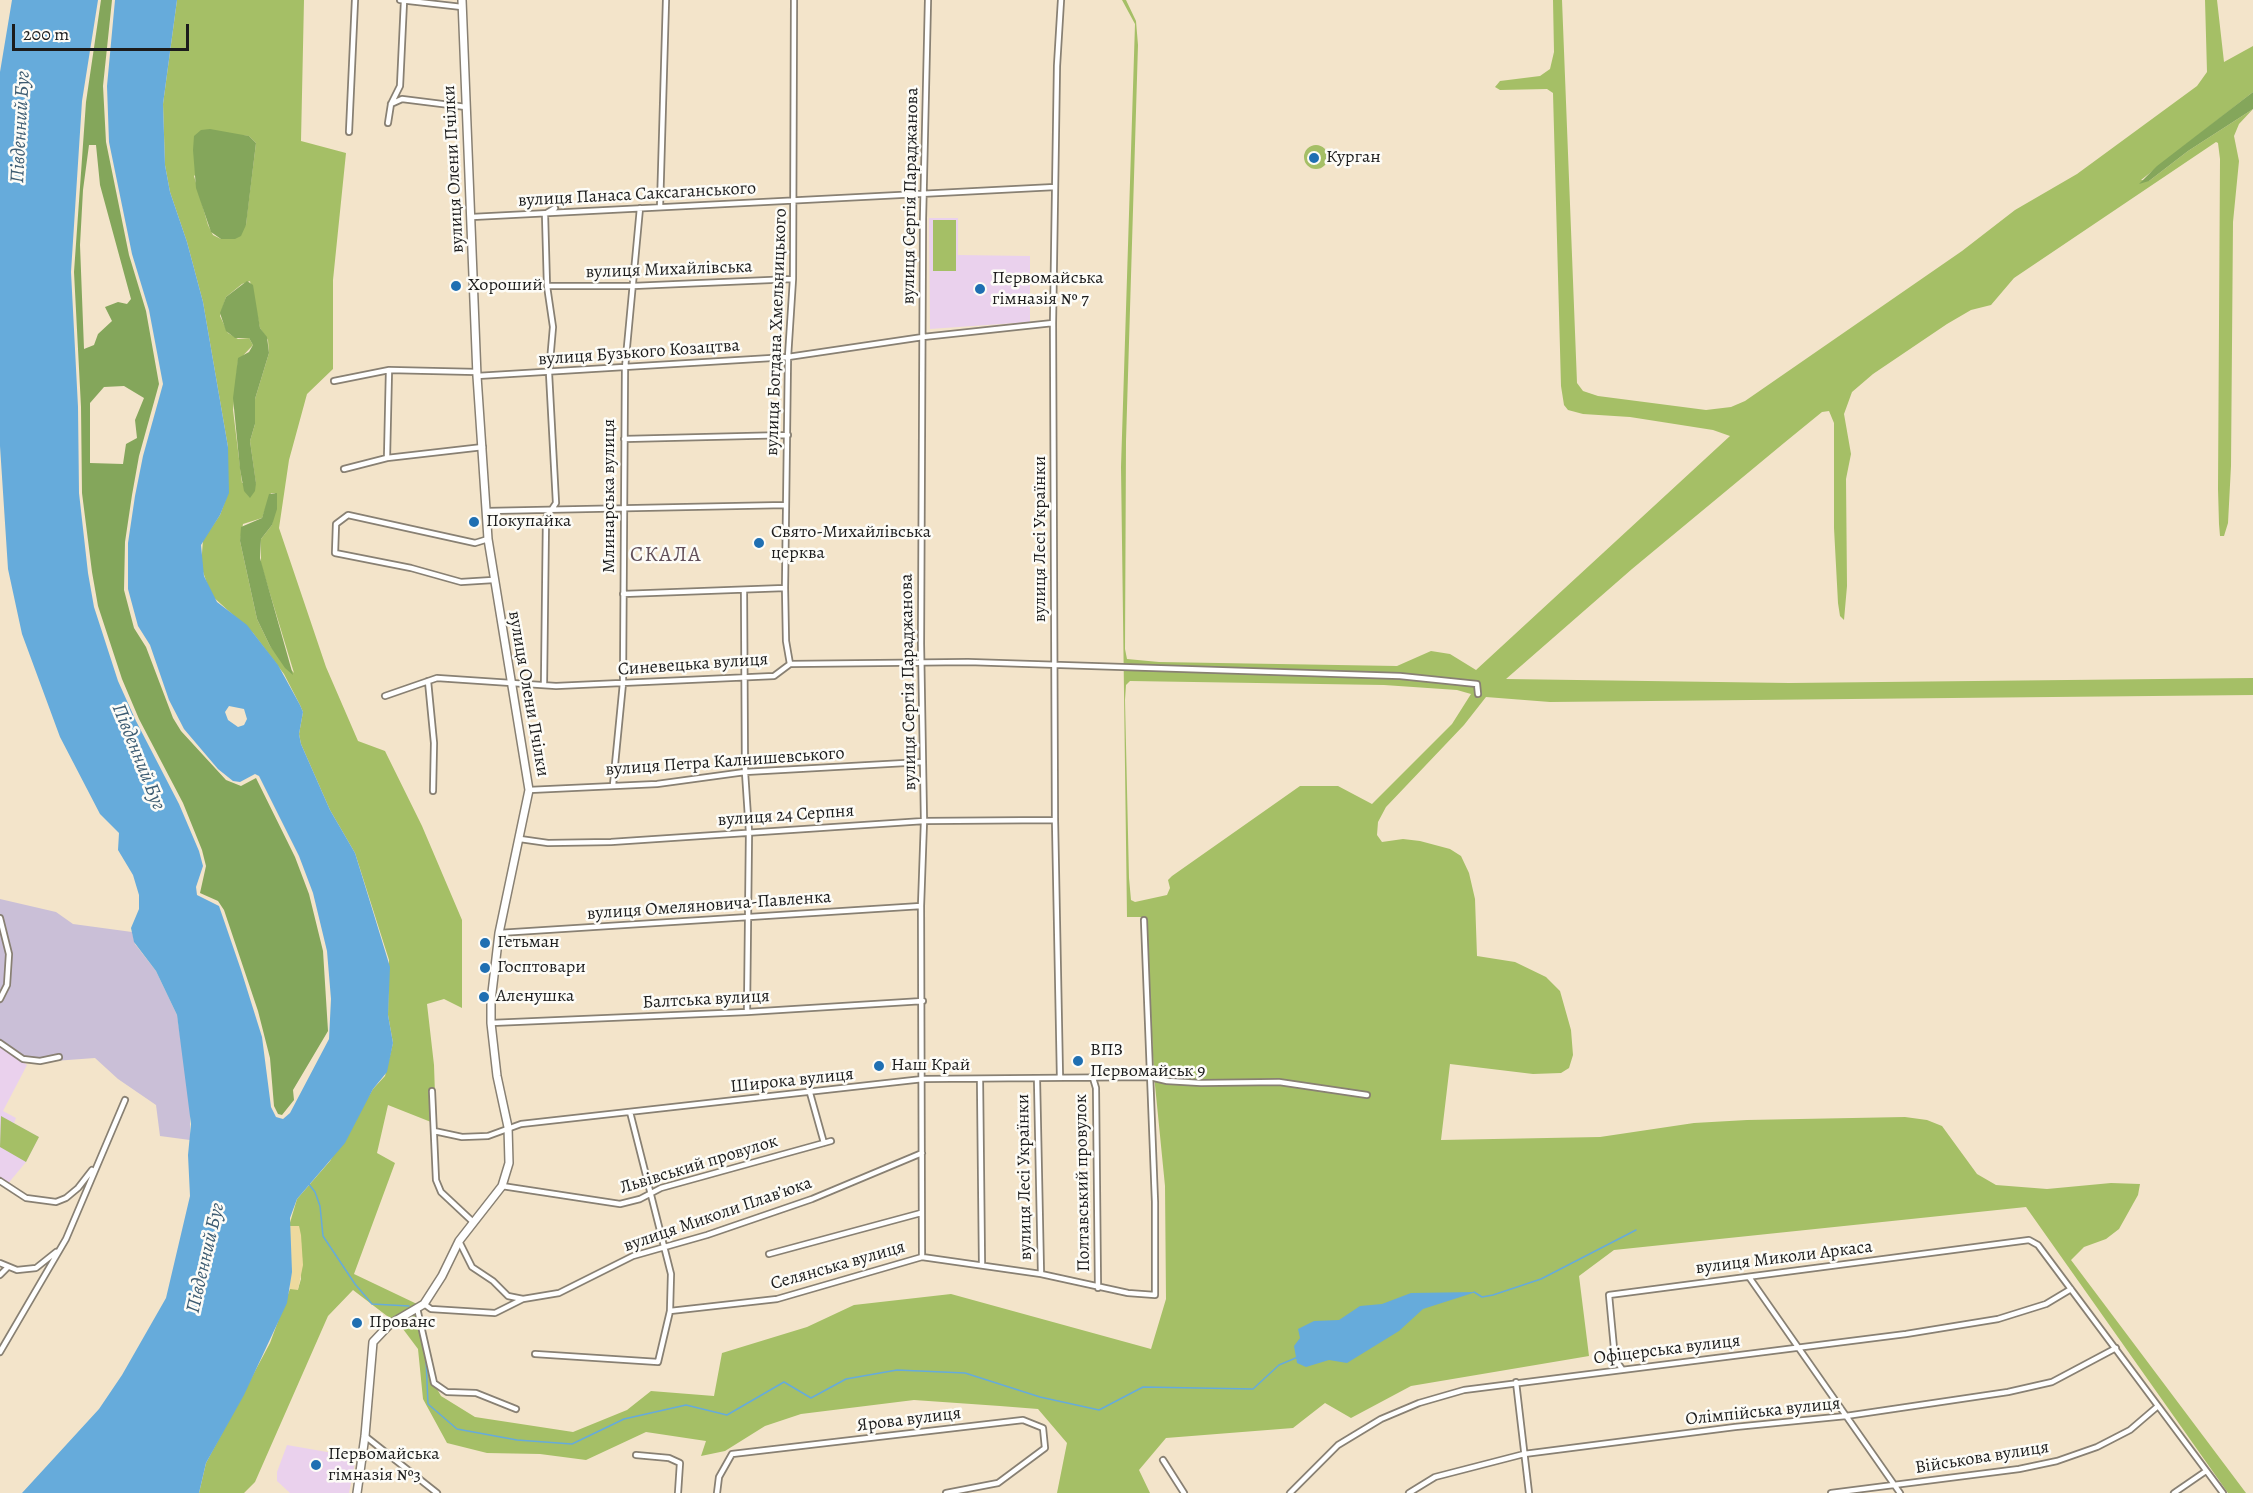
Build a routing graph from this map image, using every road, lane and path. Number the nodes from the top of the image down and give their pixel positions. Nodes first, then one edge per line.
1 (355, 0) edge
2 (402, 0) edge
3 (666, 0) edge
4 (794, 0) edge
5 (928, 0) edge
6 (1061, 0) edge
7 (462, 4) edge
8 (392, 104) junction
9 (466, 107) junction
10 (388, 123) dead end
11 (350, 132) dead end
12 (1055, 186) junction
13 (924, 195) junction
14 (794, 200) junction
15 (660, 207) junction
16 (555, 208) dead end
17 (640, 208) junction
18 (545, 214) junction
19 (472, 217) junction
20 (793, 279) junction
21 (547, 286) junction
22 (633, 286) junction
23 (1053, 323) junction
24 (923, 336) junction
25 (788, 357) junction
26 (625, 368) junction
27 (390, 370) junction
28 (549, 373) junction
29 (477, 374) junction
30 (334, 381) dead end
31 (788, 435) junction
32 (624, 439) junction
33 (483, 447) junction
34 (387, 458) junction
35 (344, 470) dead end
36 (786, 505) junction
37 (624, 509) junction
38 (487, 511) junction
39 (551, 511) junction
40 (488, 539) junction
41 (493, 580) junction
42 (785, 588) junction
43 (744, 590) junction
44 (623, 594) junction
45 (790, 664) junction
46 (922, 664) junction
47 (1054, 666) junction
48 (747, 676) junction
49 (428, 681) junction
50 (513, 682) junction
51 (623, 683) junction
52 (544, 684) junction
53 (1478, 694) dead end
54 (385, 696) dead end
55 (923, 762) junction
56 (745, 772) junction
57 (614, 785) junction
58 (529, 790) junction
59 (433, 791) dead end
60 (1054, 820) junction
61 (924, 821) junction
62 (749, 832) junction
63 (520, 839) junction
64 (921, 906) junction
65 (748, 916) junction
66 (0, 918) edge
67 (1144, 920) dead end
68 (499, 933) junction
69 (0, 999) edge
70 (923, 1001) junction
71 (747, 1012) junction
72 (490, 1023) junction
73 (0, 1042) edge
74 (59, 1057) dead end
75 (1150, 1077) junction
76 (1060, 1078) junction
77 (1093, 1078) junction
78 (923, 1079) junction
79 (980, 1079) junction
80 (1037, 1079) junction
81 (432, 1091) dead end
82 (810, 1093) junction
83 (1367, 1095) dead end
84 (125, 1100) dead end
85 (630, 1112) junction
86 (508, 1127) junction
87 (434, 1131) junction
88 (831, 1141) dead end
89 (824, 1143) junction
90 (922, 1153) junction
91 (97, 1161) junction
92 (0, 1181) edge
93 (6, 1186) junction
94 (502, 1186) junction
95 (0, 1192) edge
96 (649, 1192) junction
97 (921, 1213) junction
98 (472, 1221) junction
99 (66, 1239) junction
100 (459, 1241) junction
101 (664, 1247) junction
102 (769, 1254) dead end
103 (922, 1257) junction
104 (0, 1263) edge
105 (982, 1264) junction
106 (8, 1267) junction
107 (1041, 1274) junction
108 (0, 1275) edge
109 (1749, 1277) junction
110 (1098, 1288) junction
111 (2071, 1289) junction
112 (524, 1299) junction
113 (421, 1306) junction
114 (670, 1311) junction
115 (1797, 1347) junction
116 (2116, 1348) junction
117 (0, 1352) edge
118 (535, 1354) dead end
119 (1622, 1369) junction
120 (1516, 1382) junction
121 (2158, 1406) junction
122 (516, 1409) dead end
123 (1846, 1416) junction
124 (365, 1436) junction
125 (1524, 1454) junction
126 (636, 1455) dead end
127 (1163, 1460) dead end
128 (2206, 1471) junction
129 (1894, 1484) junction
130 (357, 1493) edge
131 (437, 1493) edge
132 (678, 1493) edge
133 (717, 1493) edge
134 (946, 1493) edge
135 (1184, 1493) edge
136 (1290, 1493) edge
137 (1409, 1493) edge
138 (1529, 1493) edge
139 (1831, 1493) edge
140 (1900, 1493) edge
141 (2174, 1493) edge
142 (2223, 1493) edge

1 - 11 street
2 - 7 street
2 - 8 street
3 - 15 street
4 - 14 street, вулиця Богдана Хмельницького
5 - 13 street, вулиця Сергія Параджанова
6 - 12 street, вулиця Лесі Українки
7 - 9 street, вулиця Олени Пчілки
8 - 9 street
8 - 10 street
9 - 19 street, вулиця Олени Пчілки
12 - 13 street, вулиця Панаса Саксаганського
12 - 23 street, вулиця Лесі Українки
13 - 14 street, вулиця Панаса Саксаганського
13 - 24 street, вулиця Сергія Параджанова
14 - 15 street, вулиця Панаса Саксаганського
14 - 20 street, вулиця Богдана Хмельницького
15 - 17 street, вулиця Панаса Саксаганського
16 - 18 street
17 - 18 street, вулиця Панаса Саксаганського
17 - 22 street, Млинарська вулиця
18 - 19 street, вулиця Панаса Саксаганського
18 - 21 street
19 - 29 street, вулиця Олени Пчілки
20 - 22 street, вулиця Михайлівська
20 - 25 street, вулиця Богдана Хмельницького
21 - 22 street, вулиця Михайлівська
21 - 28 street
22 - 26 street, Млинарська вулиця
23 - 24 street, вулиця Бузького Козацтва
23 - 47 street, вулиця Лесі Українки
24 - 25 street, вулиця Бузького Козацтва
24 - 46 street, вулиця Сергія Параджанова
25 - 26 street, вулиця Бузького Козацтва
25 - 31 street, вулиця Богдана Хмельницького
26 - 28 street, вулиця Бузького Козацтва
26 - 32 street, Млинарська вулиця
27 - 29 street
27 - 30 street
27 - 34 street
28 - 29 street, вулиця Бузького Козацтва
28 - 39 street
29 - 33 street, вулиця Олени Пчілки
31 - 32 street
31 - 36 street, вулиця Богдана Хмельницького
32 - 37 street, Млинарська вулиця
33 - 34 street
33 - 38 street, вулиця Олени Пчілки
34 - 35 street
36 - 37 street
36 - 42 street, вулиця Богдана Хмельницького
37 - 39 street
37 - 44 street, Млинарська вулиця
38 - 39 street
38 - 40 street, вулиця Олени Пчілки
39 - 52 street
40 - 41 street, вулиця Олени Пчілки
40 - 41 street
41 - 50 street, вулиця Олени Пчілки
42 - 43 street
42 - 45 street, вулиця Богдана Хмельницького
43 - 44 street
43 - 48 street
44 - 51 street, Млинарська вулиця
45 - 46 street, Синевецька вулиця
45 - 48 street, Синевецька вулиця
46 - 47 street, Синевецька вулиця
46 - 55 street, вулиця Сергія Параджанова
47 - 53 street, Синевецька вулиця
47 - 60 street, вулиця Лесі Українки
48 - 51 street, Синевецька вулиця
48 - 56 street
49 - 50 street, Синевецька вулиця
49 - 54 street, Синевецька вулиця
49 - 59 street
50 - 52 street, Синевецька вулиця
50 - 58 street, вулиця Олени Пчілки
51 - 52 street, Синевецька вулиця
51 - 57 street, Млинарська вулиця
55 - 56 street, вулиця Петра Калнишевського
55 - 61 street, вулиця Сергія Параджанова
56 - 57 street, вулиця Петра Калнишевського
56 - 62 street
57 - 58 street, вулиця Петра Калнишевського
58 - 63 street, вулиця Олени Пчілки
60 - 61 street, вулиця 24 Серпня
60 - 76 street, вулиця Лесі Українки
61 - 62 street, вулиця 24 Серпня
61 - 64 street, вулиця Сергія Параджанова
62 - 63 street, вулиця 24 Серпня
62 - 65 street
63 - 68 street, вулиця Олени Пчілки
64 - 65 street, вулиця Омеляновича-Павленка
64 - 70 street, вулиця Сергія Параджанова
65 - 68 street, вулиця Омеляновича-Павленка
65 - 71 street
66 - 69 street
67 - 75 street
68 - 72 street, вулиця Олени Пчілки
70 - 71 street, Балтська вулиця
70 - 78 street, вулиця Сергія Параджанова
71 - 72 street, Балтська вулиця
72 - 86 street, вулиця Олени Пчілки
73 - 74 street
75 - 77 street, Широка вулиця
75 - 83 street, Широка вулиця
75 - 110 street, Селянська вулиця
76 - 77 street, Широка вулиця
76 - 80 street, Широка вулиця
77 - 110 street, Полтавський провулок
78 - 79 street, Широка вулиця
78 - 82 street, Широка вулиця
78 - 90 street, вулиця Сергія Параджанова
79 - 80 street, Широка вулиця
79 - 105 street
80 - 107 street, вулиця Лесі Українки
81 - 87 street
82 - 85 street, Широка вулиця
82 - 89 street
84 - 91 street
85 - 86 street, Широка вулиця
85 - 96 street
86 - 87 street, Широка вулиця
86 - 94 street, вулиця Олени Пчілки
87 - 98 street
88 - 89 street, Львівський провулок
89 - 96 street, Львівський провулок
90 - 97 street, вулиця Сергія Параджанова
90 - 101 street, вулиця Миколи Плавʼюка
91 - 93 street
91 - 99 street
92 - 93 street
93 - 95 street
94 - 96 street, Львівський провулок
94 - 98 street, вулиця Олени Пчілки
96 - 101 street
97 - 102 street
97 - 103 street, вулиця Сергія Параджанова
98 - 100 street, вулиця Олени Пчілки
99 - 106 street
99 - 117 street
100 - 112 street
100 - 113 street, вулиця Олени Пчілки
101 - 112 street, вулиця Миколи Плавʼюка
101 - 114 street
103 - 105 street, Селянська вулиця
103 - 114 street, Селянська вулиця
104 - 106 street
105 - 107 street, Селянська вулиця
106 - 108 street
107 - 110 street, Селянська вулиця
109 - 111 street, вулиця Миколи Аркаса
109 - 115 street
109 - 119 street, вулиця Миколи Аркаса
111 - 115 street, Офіцерська вулиця
111 - 116 street
112 - 113 street, вулиця Миколи Плавʼюка
113 - 122 street
113 - 124 street, вулиця Олени Пчілки
114 - 118 street
115 - 119 street, Офіцерська вулиця
115 - 123 street
116 - 121 street
116 - 123 street, Олімпійська вулиця
119 - 120 street, Офіцерська вулиця
120 - 125 street
120 - 136 street, Офіцерська вулиця
121 - 128 street
121 - 129 street, Військова вулиця
123 - 125 street, Олімпійська вулиця
123 - 129 street
124 - 130 street, вулиця Олени Пчілки
124 - 131 street
125 - 137 street, Олімпійська вулиця
125 - 138 street
126 - 132 street
127 - 135 street
128 - 141 street
128 - 142 street
129 - 139 street, Військова вулиця
129 - 140 street
133 - 134 street, Ярова вулиця

